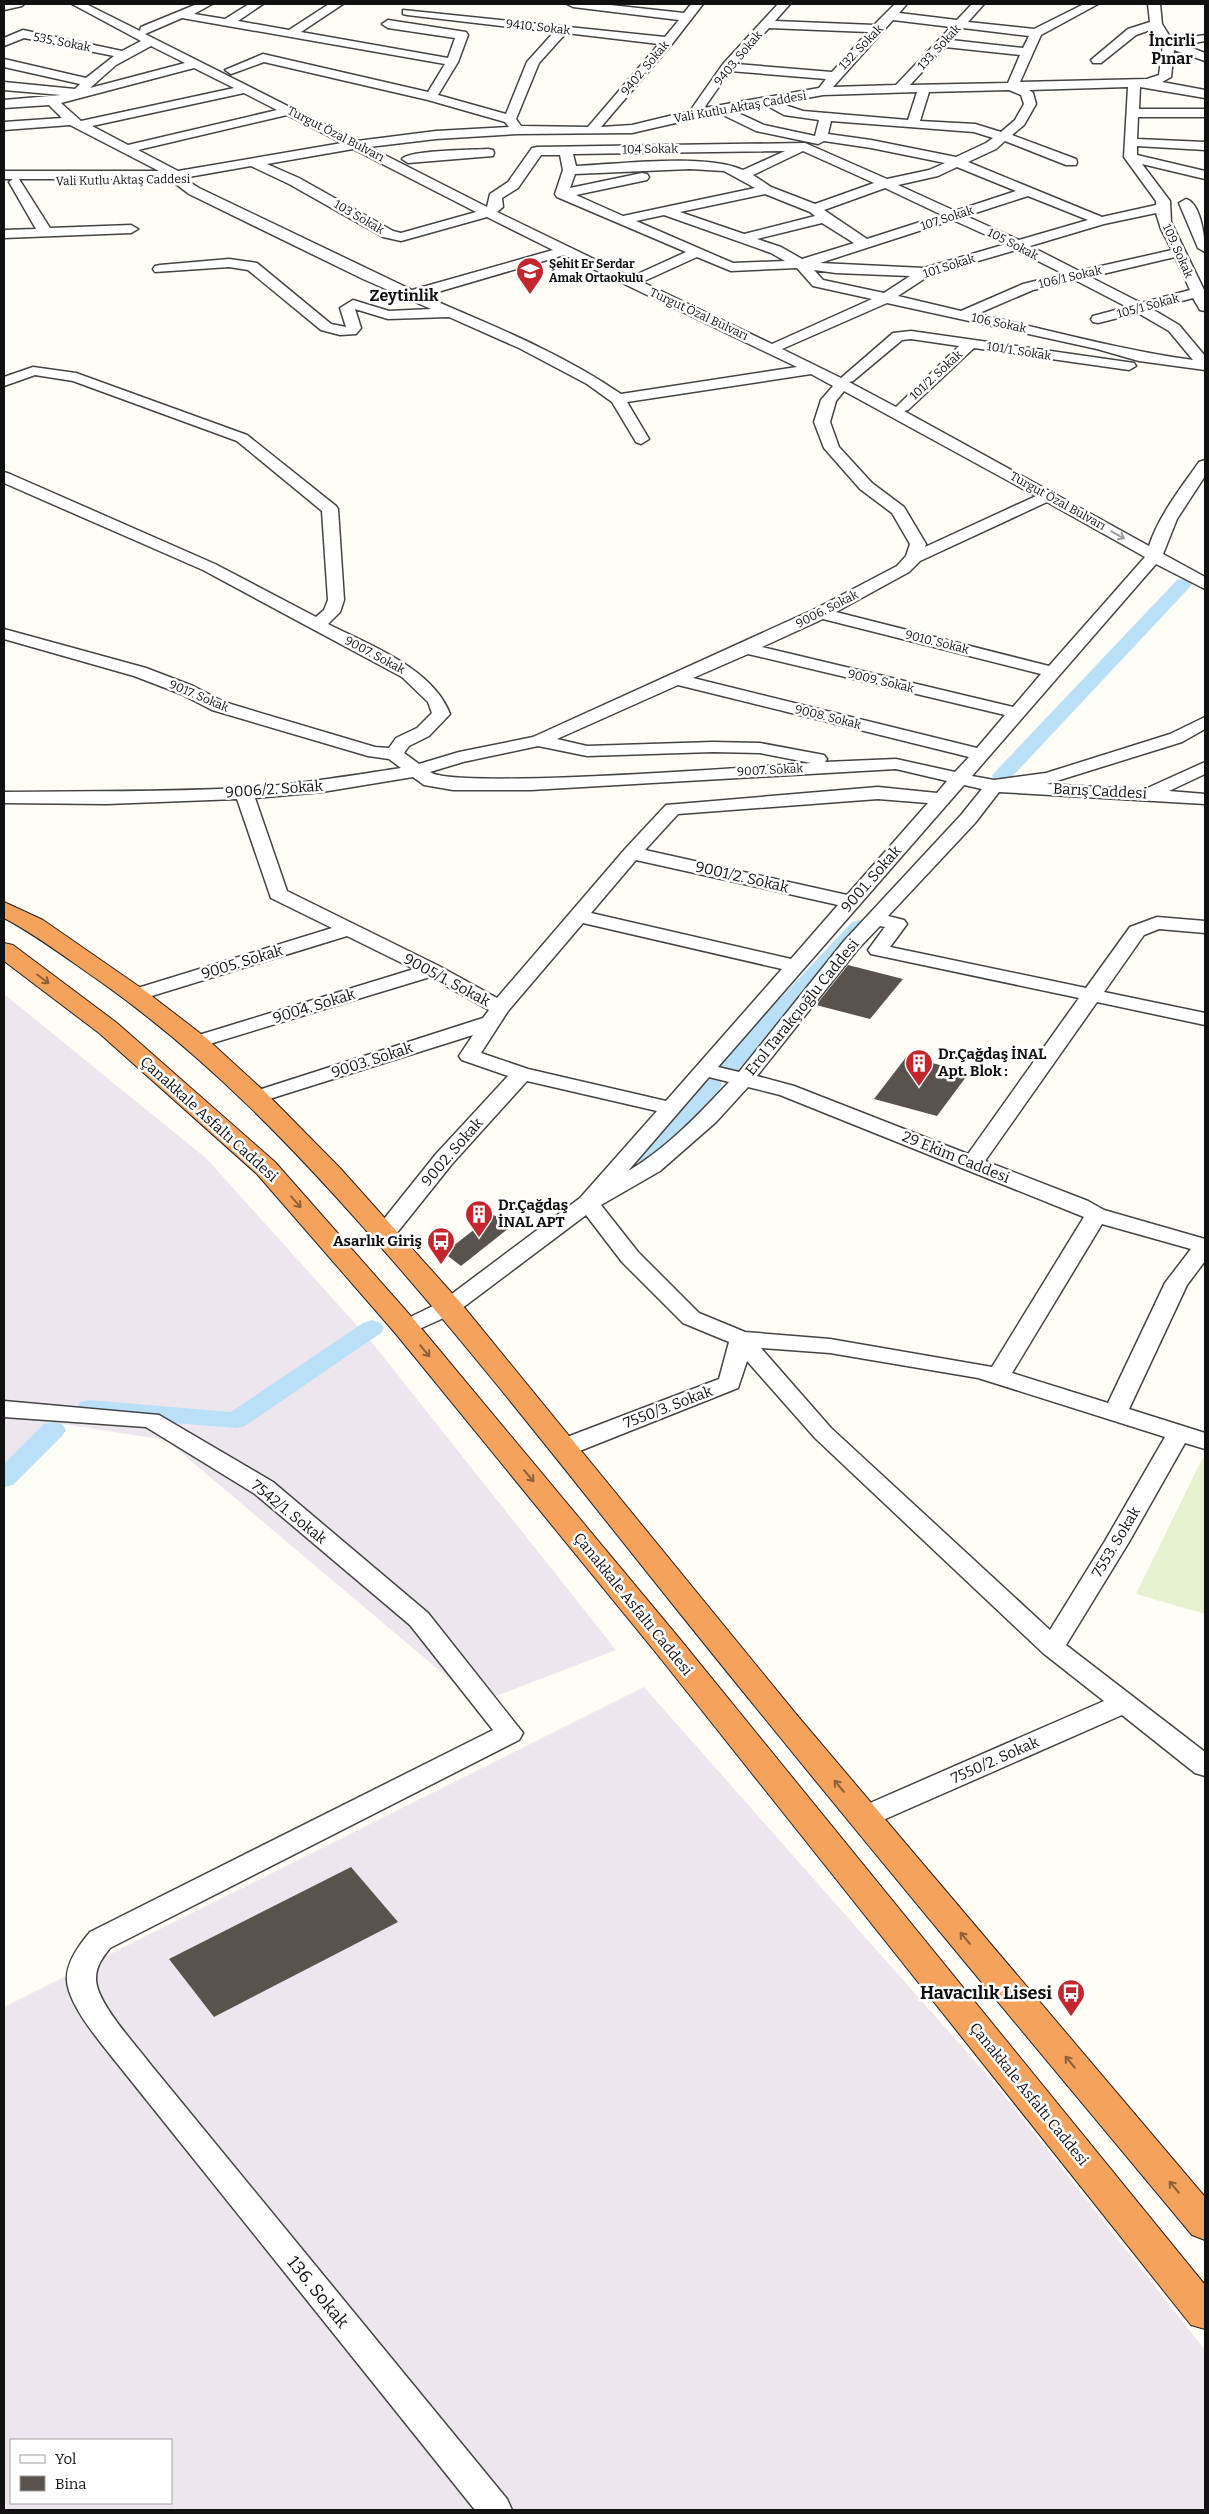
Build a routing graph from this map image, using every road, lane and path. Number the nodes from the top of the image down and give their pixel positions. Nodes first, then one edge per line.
1 (18, 4) edge
2 (78, 4) edge
3 (96, 4) edge
4 (206, 4) edge
5 (257, 4) edge
6 (337, 4) edge
7 (419, 4) edge
8 (573, 4) edge
9 (697, 4) edge
10 (784, 4) edge
11 (902, 4) edge
12 (978, 4) edge
13 (1092, 4) edge
14 (1154, 4) edge
15 (4, 7) edge
16 (407, 12) junction
17 (182, 15) junction
18 (891, 16) junction
19 (686, 17) junction
20 (225, 24) junction
21 (767, 24) junction
22 (1156, 24) junction
23 (960, 25) junction
24 (380, 29) junction
25 (563, 29) junction
26 (877, 29) junction
27 (1036, 33) junction
28 (289, 35) junction
29 (148, 36) junction
30 (1205, 38) edge
31 (668, 41) junction
32 (4, 42) edge
33 (942, 43) junction
34 (355, 44) junction
35 (1170, 44) junction
36 (1028, 52) junction
37 (741, 53) junction
38 (121, 54) junction
39 (760, 54) dead end
40 (1205, 57) edge
41 (826, 60) dead end
42 (1097, 60) dead end
43 (452, 62) junction
44 (846, 62) junction
45 (4, 63) edge
46 (196, 64) junction
47 (727, 67) junction
48 (231, 70) junction
49 (834, 76) junction
50 (87, 82) junction
51 (1148, 83) junction
52 (1134, 84) junction
53 (4, 86) edge
54 (1012, 86) junction
55 (247, 89) junction
56 (900, 89) junction
57 (924, 89) junction
58 (78, 92) junction
59 (822, 92) junction
60 (1205, 94) edge
61 (431, 97) junction
62 (52, 100) junction
63 (769, 100) junction
64 (4, 104) edge
65 (722, 110) junction
66 (290, 111) junction
67 (1205, 113) edge
68 (694, 114) junction
69 (1133, 114) junction
70 (826, 117) junction
71 (76, 123) junction
72 (513, 124) junction
73 (914, 124) junction
74 (4, 126) edge
75 (591, 131) junction
76 (1005, 136) junction
77 (820, 138) junction
78 (1130, 142) junction
79 (373, 143) junction
80 (356, 145) junction
81 (1205, 146) edge
82 (805, 147) junction
83 (126, 149) junction
84 (566, 150) junction
85 (488, 153) dead end
86 (1130, 157) junction
87 (408, 159) junction
88 (955, 161) junction
89 (1071, 162) dead end
90 (245, 163) junction
91 (690, 166) junction
92 (570, 170) junction
93 (4, 175) edge
94 (743, 175) junction
95 (1205, 175) edge
96 (179, 178) junction
97 (10, 181) edge
98 (884, 184) junction
99 (766, 190) junction
100 (1029, 191) junction
101 (563, 194) junction
102 (1186, 203) junction
103 (1205, 204) edge
104 (1162, 205) junction
105 (492, 210) junction
106 (665, 211) junction
107 (819, 214) junction
108 (956, 216) junction
109 (621, 220) junction
110 (1101, 221) junction
111 (131, 229) dead end
112 (45, 232) junction
113 (4, 234) edge
114 (740, 239) junction
115 (865, 244) junction
116 (1017, 245) junction
117 (1205, 248) edge
118 (564, 251) junction
119 (1180, 252) junction
120 (696, 253) junction
121 (801, 264) junction
122 (160, 269) dead end
123 (925, 272) junction
124 (1073, 276) junction
125 (636, 280) junction
126 (1198, 292) junction
127 (411, 295) junction
128 (886, 298) junction
129 (1138, 307) junction
130 (1205, 307) edge
131 (451, 313) junction
132 (964, 315) junction
133 (1098, 319) dead end
134 (970, 344) junction
135 (779, 345) junction
136 (1107, 350) junction
137 (1094, 362) junction
138 (1205, 365) edge
139 (813, 369) junction
140 (1205, 374) edge
141 (845, 381) junction
142 (4, 382) edge
143 (618, 399) junction
144 (903, 407) junction
145 (640, 439) dead end
146 (1205, 465) edge
147 (4, 477) edge
148 (1197, 489) edge
149 (1048, 496) junction
150 (1156, 548) junction
151 (914, 558) junction
152 (1205, 570) edge
153 (1205, 584) edge
154 (820, 613) junction
155 (317, 625) junction
156 (4, 634) edge
157 (746, 648) junction
158 (1052, 672) junction
159 (676, 679) junction
160 (1016, 713) junction
161 (1205, 722) edge
162 (538, 741) junction
163 (394, 754) junction
164 (980, 754) junction
165 (852, 765) junction
166 (1205, 767) edge
167 (415, 771) junction
168 (960, 778) junction
169 (994, 786) junction
170 (244, 792) junction
171 (1148, 794) junction
172 (4, 797) edge
173 (1205, 798) edge
174 (941, 799) junction
175 (632, 852) junction
176 (852, 902) junction
177 (4, 909) edge
178 (578, 916) junction
179 (876, 918) junction
180 (1205, 927) edge
181 (349, 929) junction
182 (4, 950) edge
183 (796, 966) junction
184 (432, 970) junction
185 (1091, 995) junction
186 (135, 996) junction
187 (494, 1015) junction
188 (1205, 1019) edge
189 (196, 1042) junction
190 (705, 1070) junction
191 (522, 1074) junction
192 (744, 1080) junction
193 (256, 1097) junction
194 (671, 1108) junction
195 (972, 1163) junction
196 (588, 1203) junction
197 (1096, 1215) junction
198 (384, 1234) junction
199 (1205, 1246) edge
200 (449, 1307) junction
201 (406, 1328) junction
202 (741, 1339) junction
203 (999, 1375) junction
204 (4, 1409) edge
205 (1115, 1412) junction
206 (1178, 1435) junction
207 (1205, 1441) edge
208 (563, 1448) junction
209 (1052, 1647) junction
210 (1125, 1703) junction
211 (510, 1733) joint
212 (1205, 1766) edge
213 (864, 1817) junction
214 (1205, 2224) edge
215 (1205, 2313) edge
216 (495, 2510) edge

1 - 15 street
2 - 29 street, Turgut Özal Bulvarı
3 - 29 street, Turgut Özal Bulvarı
4 - 17 street
5 - 20 street
6 - 28 street
7 - 16 street
8 - 19 street
9 - 19 street, 9402. Sokak
10 - 21 street, 9403. Sokak
11 - 18 street, 132. Sokak
12 - 23 street, 133. Sokak
13 - 27 street
14 - 22 street
16 - 24 street
16 - 25 street, 9410. Sokak
17 - 20 street
17 - 29 street
18 - 23 street
18 - 26 street, 132. Sokak
19 - 31 street, 9402. Sokak
20 - 28 street
21 - 26 street
21 - 37 street, 9403. Sokak
22 - 35 street
22 - 42 street
23 - 27 street
23 - 33 street, 133. Sokak
24 - 34 street
24 - 43 street
25 - 31 street, 9410. Sokak
25 - 72 street
26 - 44 street, 132. Sokak
27 - 36 street
28 - 34 street
29 - 38 street
29 - 46 street, Turgut Özal Bulvarı
29 - 48 street, Turgut Özal Bulvarı
30 - 35 street
31 - 75 street, 9402. Sokak
32 - 38 street, 535. Sokak
33 - 36 street
33 - 56 street, 133. Sokak
34 - 43 street
35 - 40 street
35 - 51 street
36 - 54 street
37 - 39 street
37 - 47 street, 9403. Sokak
38 - 50 street
41 - 44 street
43 - 61 street
44 - 49 street, 132. Sokak
45 - 50 street
46 - 55 street, Turgut Özal Bulvarı
46 - 58 street
47 - 49 street
47 - 68 street, 9403. Sokak
48 - 61 street
48 - 79 street, Turgut Özal Bulvarı
49 - 59 street, 132. Sokak
50 - 58 street
51 - 52 street, Vali Kutlu Aktaş Caddesi
51 - 60 street, Vali Kutlu Aktaş Caddesi
52 - 54 street, Vali Kutlu Aktaş Caddesi
52 - 69 street
53 - 58 street
54 - 57 street, Vali Kutlu Aktaş Caddesi
54 - 76 street
55 - 66 street, Turgut Özal Bulvarı
55 - 71 street
56 - 57 street, Vali Kutlu Aktaş Caddesi
56 - 59 street, Vali Kutlu Aktaş Caddesi
57 - 73 street
58 - 62 street
59 - 63 street, Vali Kutlu Aktaş Caddesi
61 - 72 street
62 - 64 street
62 - 71 street
63 - 65 street, Vali Kutlu Aktaş Caddesi
63 - 70 street
65 - 68 street, Vali Kutlu Aktaş Caddesi
65 - 77 street
66 - 80 street, Turgut Özal Bulvarı
66 - 83 street
67 - 69 street
68 - 75 street, Vali Kutlu Aktaş Caddesi
69 - 78 street
70 - 73 street
70 - 77 street
71 - 74 street
71 - 83 street
72 - 75 street, Vali Kutlu Aktaş Caddesi
72 - 79 street, Vali Kutlu Aktaş Caddesi
73 - 76 street
76 - 88 street
76 - 89 street
77 - 82 street
77 - 88 street
78 - 81 street
78 - 86 street
79 - 80 street, Vali Kutlu Aktaş Caddesi
79 - 87 street, Turgut Özal Bulvarı
80 - 90 street, Vali Kutlu Aktaş Caddesi
80 - 105 street, Turgut Özal Bulvarı
82 - 84 street, 104 Sokak
82 - 94 street
82 - 98 street, 105 Sokak
83 - 96 street
84 - 92 street
84 - 105 street, 104 Sokak
85 - 87 street
86 - 95 street
86 - 104 street, 109. Sokak
87 - 105 street, Turgut Özal Bulvarı
88 - 98 street
88 - 100 street
90 - 96 street, Vali Kutlu Aktaş Caddesi
90 - 105 street, 103 Sokak
91 - 92 street
91 - 94 street
91 - 101 street
92 - 101 street
93 - 96 street, Vali Kutlu Aktaş Caddesi
94 - 99 street
96 - 97 street, Vali Kutlu Aktaş Caddesi
96 - 127 street
97 - 112 street
98 - 107 street
98 - 108 street, 105 Sokak
99 - 106 street
99 - 107 street
100 - 108 street, 107 Sokak
100 - 110 street
101 - 109 street
102 - 103 street, 101 Sokak
102 - 104 street, 101 Sokak
102 - 117 street
104 - 110 street, 101 Sokak
104 - 119 street, 109. Sokak
105 - 118 street, Turgut Özal Bulvarı
105 - 125 street, Turgut Özal Bulvarı
106 - 109 street
106 - 114 street
107 - 114 street
107 - 115 street
108 - 115 street, 107 Sokak
108 - 116 street, 105 Sokak
109 - 120 street
110 - 116 street, 101 Sokak
111 - 112 street
112 - 113 street
114 - 121 street
115 - 121 street, 107 Sokak
116 - 123 street, 101 Sokak
116 - 124 street, 105 Sokak
118 - 125 street, Turgut Özal Bulvarı
118 - 127 street
119 - 124 street, 106/1 Sokak
119 - 126 street, 109. Sokak
120 - 121 street
120 - 125 street
121 - 123 street
121 - 128 street, 106 Sokak
122 - 131 street
123 - 128 street, 101 Sokak
124 - 129 street, 105 Sokak
124 - 132 street, 106/1 Sokak
125 - 135 street, Turgut Özal Bulvarı
125 - 139 street, Turgut Özal Bulvarı
126 - 129 street, 105/1 Sokak
126 - 130 street, 109. Sokak
127 - 131 street
128 - 132 street, 106 Sokak
128 - 135 street, 101 Sokak
129 - 133 street, 105/1 Sokak
129 - 138 street, 105 Sokak
131 - 143 street
132 - 136 street, 106 Sokak
134 - 137 street, 101/1. Sokak
134 - 141 street, 101/1. Sokak
134 - 144 street, 101/2. Sokak
135 - 141 street, Turgut Özal Bulvarı
136 - 137 street
136 - 138 street, 106 Sokak
137 - 140 street, 101/1. Sokak
139 - 141 street, Turgut Özal Bulvarı
139 - 143 street
141 - 144 street, Turgut Özal Bulvarı
141 - 149 street, Turgut Özal Bulvarı
141 - 151 street
142 - 155 street
143 - 145 street
144 - 150 street, Turgut Özal Bulvarı
146 - 148 street, 9001. Sokak
147 - 155 street, 9007. Sokak
148 - 150 street, 9001. Sokak
149 -> 150 street, Turgut Özal Bulvarı
149 - 151 street, 9006. Sokak
150 - 152 street, Turgut Özal Bulvarı
150 - 153 street, Turgut Özal Bulvarı
150 - 158 street, 9001. Sokak
151 - 154 street, 9006. Sokak
154 - 157 street, 9006. Sokak
154 - 158 street, 9010. Sokak
155 - 163 street, 9007. Sokak
156 - 163 street, 9017. Sokak
157 - 159 street, 9006. Sokak
157 - 160 street, 9009. Sokak
158 - 160 street, 9001. Sokak
159 - 162 street, 9006. Sokak
159 - 164 street, 9008. Sokak
160 - 164 street, 9001. Sokak
161 - 169 street
162 - 165 street, 9007. Sokak
162 - 167 street, 9006/2. Sokak
163 - 167 street, 9007. Sokak
164 - 168 street, 9001. Sokak
165 - 167 street, 9007. Sokak
165 - 168 street, 9007. Sokak
166 - 171 street
167 - 170 street, 9006/2. Sokak
168 - 169 street, 9007. Sokak
168 - 174 street, 9001. Sokak
169 - 171 street, Barış Caddesi
169 - 179 street, Erol Tarakçıoğlu Caddesi
170 - 172 street, 9006/2. Sokak
170 - 181 street, 9005/1. Sokak
171 - 173 street, Barış Caddesi
174 - 175 street
174 - 176 street, 9001. Sokak
175 - 176 street, 9001/2. Sokak
175 - 178 street
176 - 183 street, 9001. Sokak
177 - 186 highway
178 - 183 street
178 - 187 street
179 - 185 street
179 - 192 street, Erol Tarakçıoğlu Caddesi
180 - 185 street
181 - 184 street, 9005/1. Sokak
181 - 186 street, 9005. Sokak
182 -> 201 highway, Çanakkale Asfaltı Caddesi
183 - 190 street, 9001. Sokak
184 - 187 street, 9005/1. Sokak
184 - 189 street, 9004. Sokak
185 - 188 street
185 - 195 street
186 - 189 highway
187 - 191 street, 9005/1. Sokak
187 - 193 street, 9003. Sokak
189 - 193 highway
190 - 192 street, 29 Ekim Caddesi
190 - 194 street, 9001. Sokak
191 - 194 street, 9005/1. Sokak
191 - 198 street, 9002. Sokak
192 - 195 street, 29 Ekim Caddesi
192 - 196 street, Erol Tarakçıoğlu Caddesi
193 - 198 highway
194 - 196 street, 9001. Sokak
195 - 197 street, 29 Ekim Caddesi
196 - 200 street, Erol Tarakçıoğlu Caddesi
196 - 202 street
197 - 199 street, 29 Ekim Caddesi
197 - 203 street
198 - 200 highway
199 - 205 street
200 - 201 street, Erol Tarakçıoğlu Caddesi
200 - 208 highway
201 -> 215 highway, Çanakkale Asfaltı Caddesi
202 - 203 street
202 - 208 street, 7550/3. Sokak
202 - 209 street
203 - 205 street
204 - 211 street, 7542/1. Sokak
205 - 206 street
206 - 207 street
206 - 209 street, 7553. Sokak
213 -> 208 highway
209 - 210 street
210 - 212 street
210 - 213 street, 7550/2. Sokak
211 - 216 street, 136. Sokak
214 -> 213 highway

